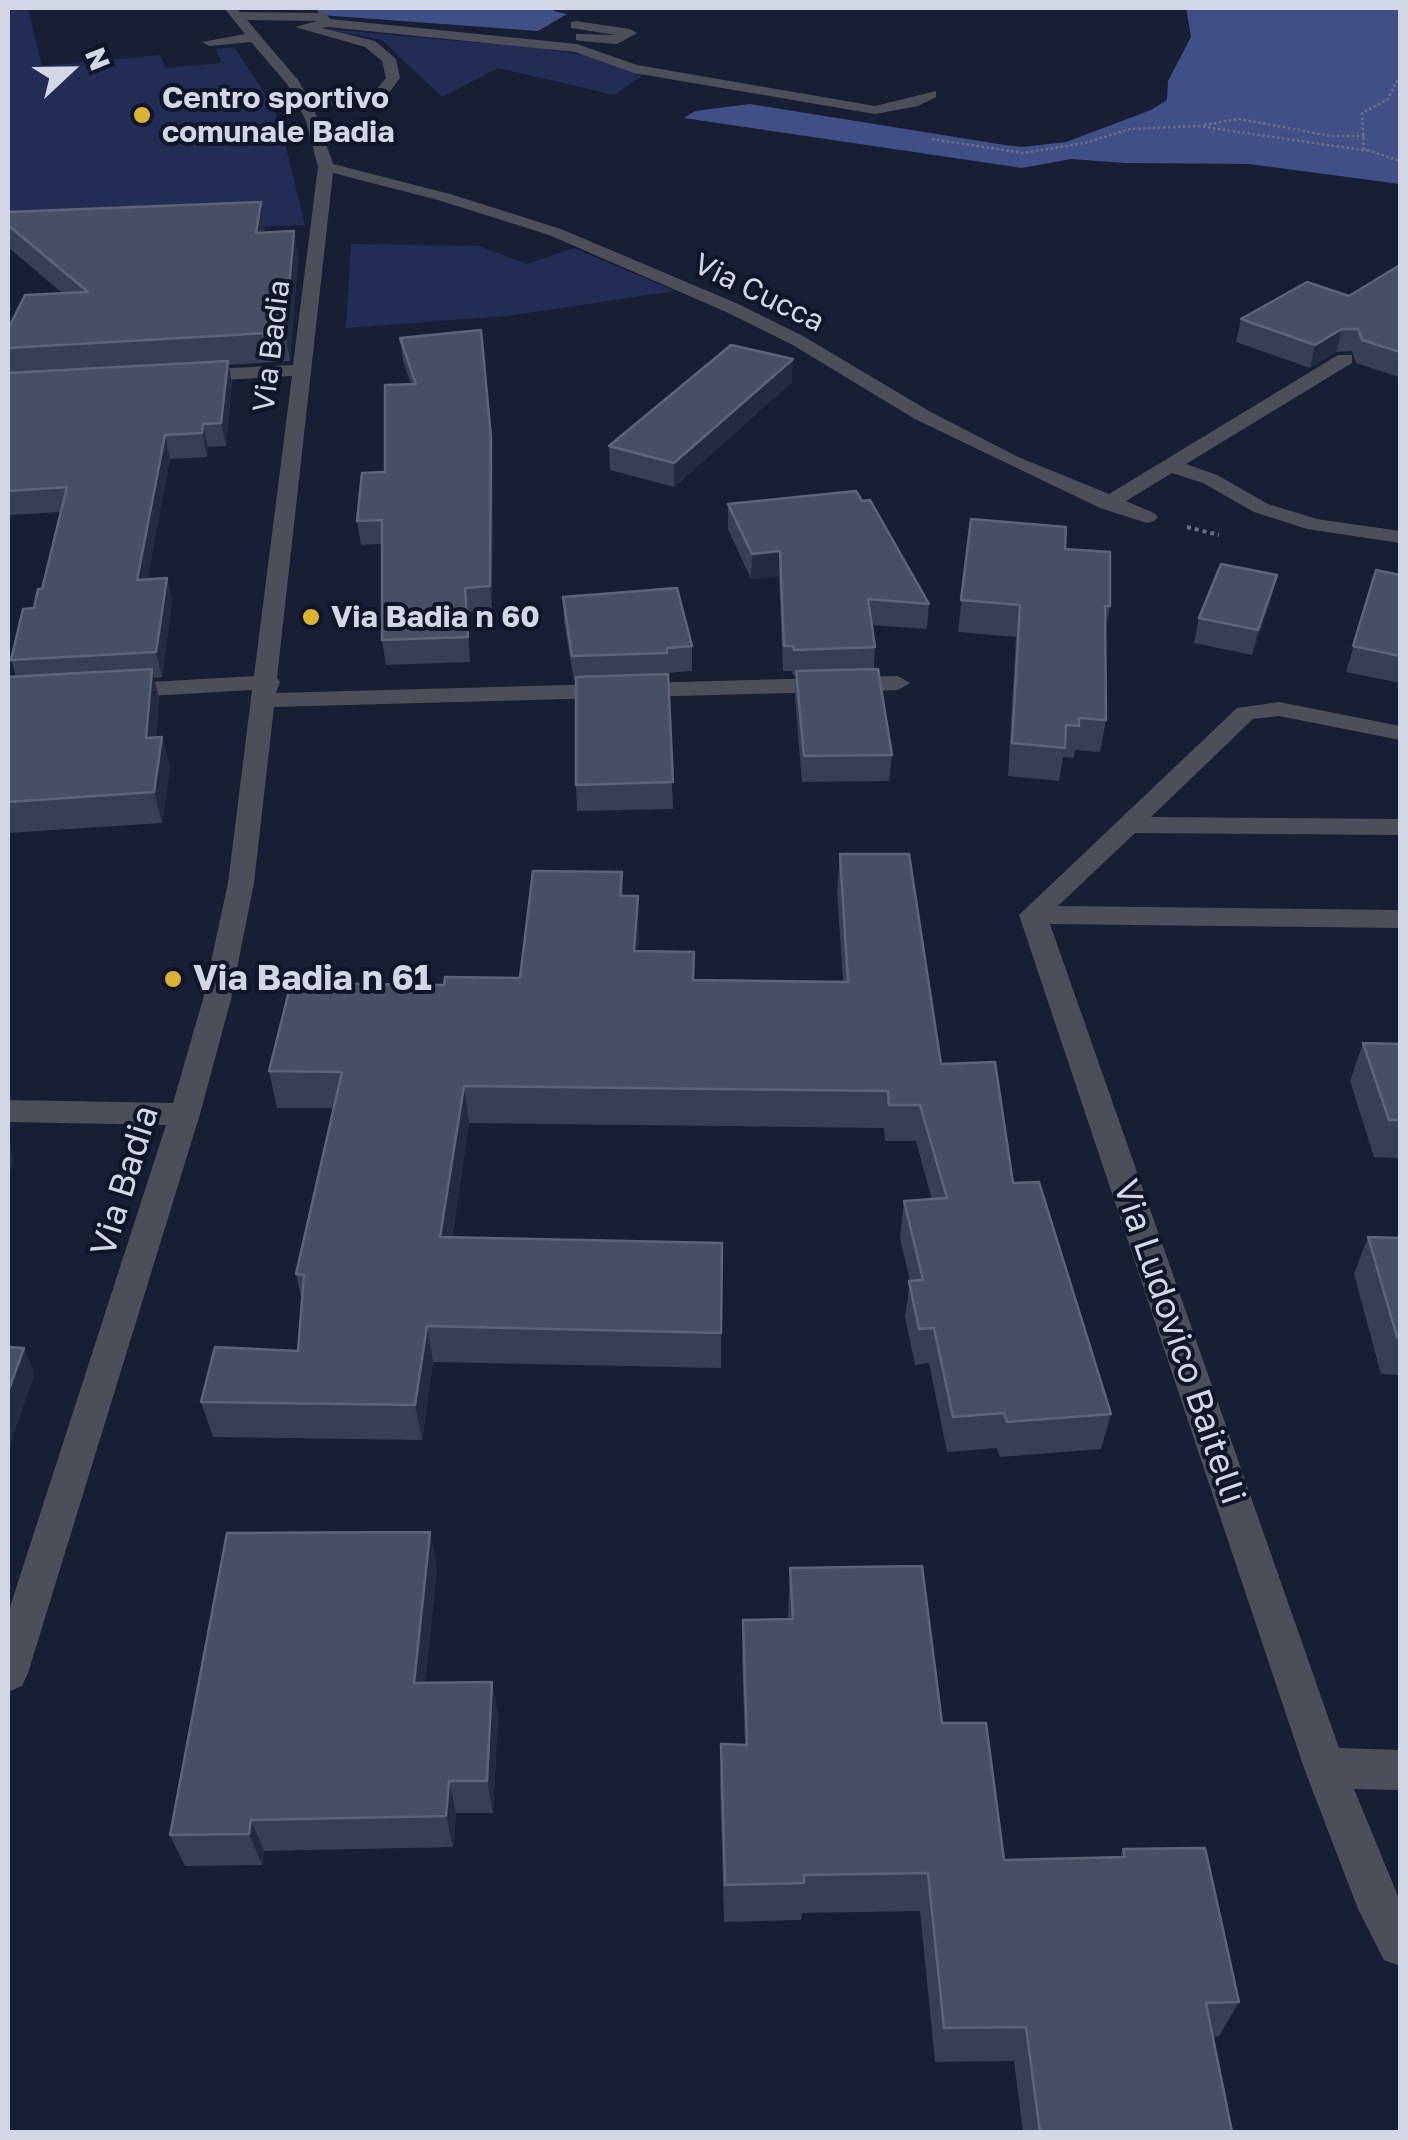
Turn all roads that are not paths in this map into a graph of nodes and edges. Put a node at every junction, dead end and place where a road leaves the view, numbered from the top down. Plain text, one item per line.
1 (234, 12) edge
2 (576, 24) dead end
3 (256, 37) junction
4 (209, 42) dead end
5 (931, 94) dead end
6 (306, 106) junction
7 (326, 167) junction
8 (1345, 359) edge
9 (302, 370) junction
10 (164, 378) edge
11 (1168, 466) junction
12 (1107, 504) junction
13 (1147, 517) dead end
14 (1400, 536) edge
15 (898, 683) dead end
16 (267, 691) junction
17 (82, 693) edge
18 (1400, 732) edge
19 (1126, 825) junction
20 (1400, 827) edge
21 (1033, 915) junction
22 (1400, 919) edge
23 (8, 1111) edge
24 (185, 1114) junction
25 (8, 1673) edge
26 (1326, 1768) junction
27 (1400, 1770) edge
28 (1400, 1944) edge

1 - 2 street, Via Badia
1 - 3 street, Via Badia
3 - 4 street
3 - 6 street, Via Badia
5 - 6 street
6 - 7 street, Via Badia
7 - 9 street, Via Badia
7 - 12 street, Via Cucca
8 - 11 street
9 - 10 street
9 - 16 street, Via Badia
11 - 12 street
11 - 14 street
12 - 13 street, Via Cucca
15 - 16 street
16 - 17 street
16 - 24 street, Via Badia
18 - 19 street
19 - 20 street
19 - 21 street
21 - 22 street
21 - 26 street, Via Ludovico Baitelli
23 - 24 street
24 - 25 street, Via Badia
26 - 27 street
26 - 28 street, Via Ludovico Baitelli

